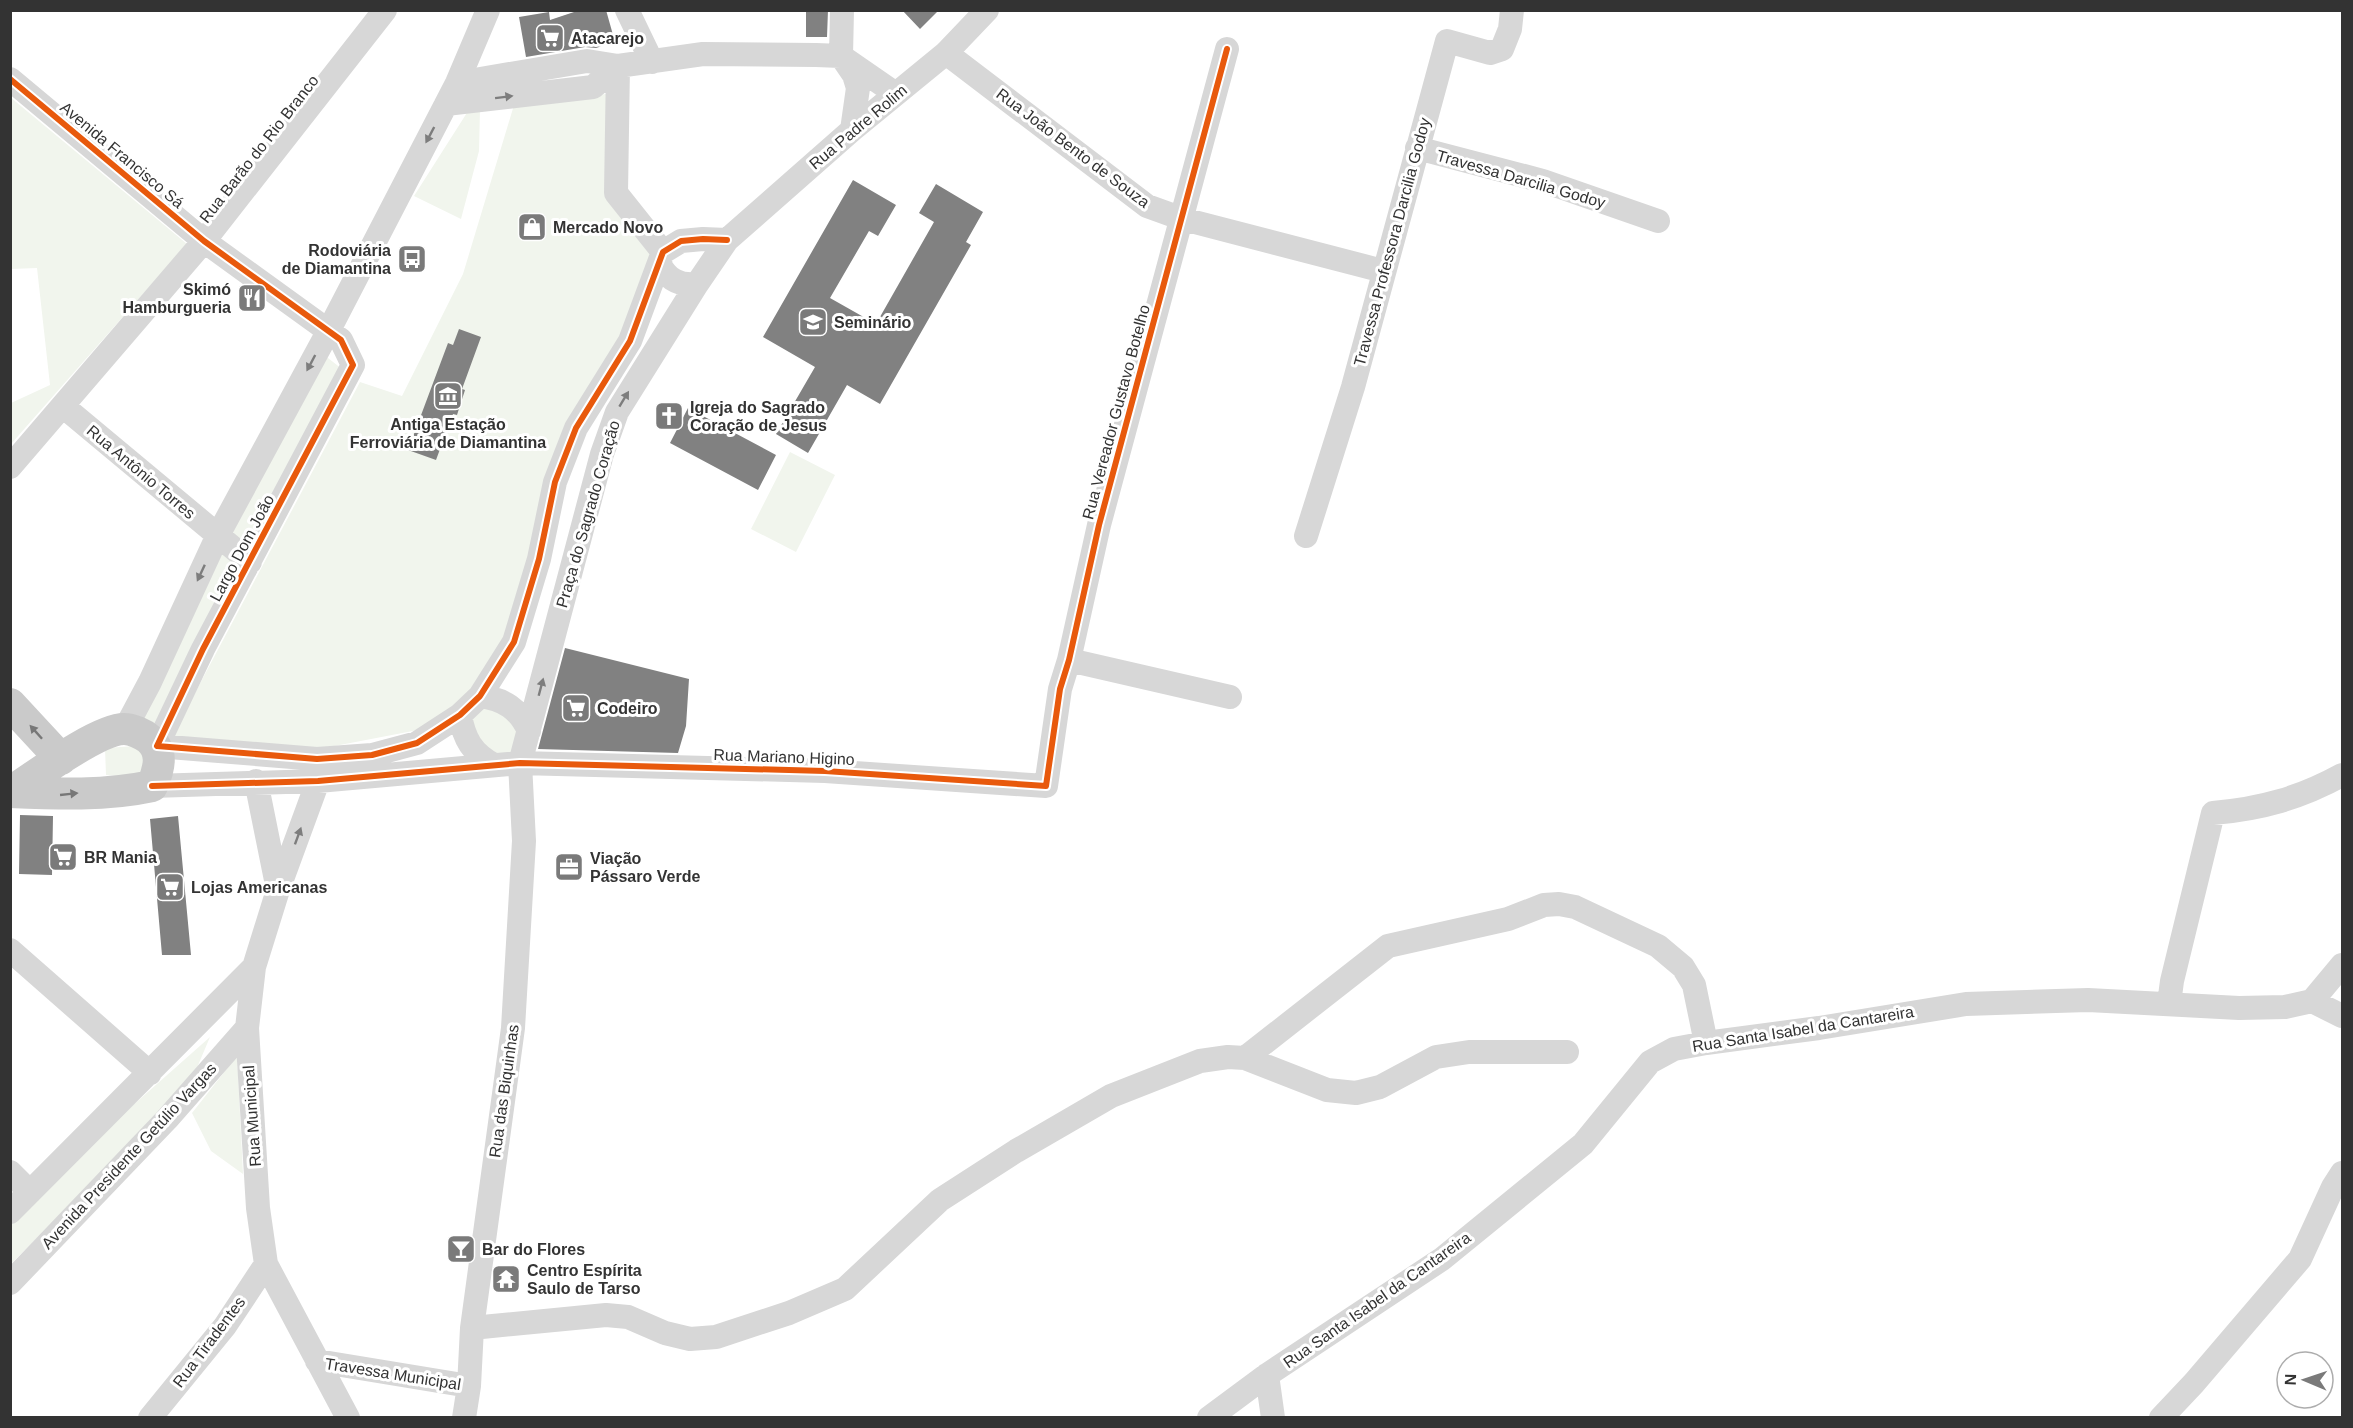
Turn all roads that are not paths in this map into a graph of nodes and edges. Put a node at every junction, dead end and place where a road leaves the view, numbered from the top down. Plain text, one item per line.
1 (385, 10) edge
2 (488, 10) edge
3 (627, 10) edge
4 (842, 10) edge
5 (987, 10) edge
6 (1512, 10) edge
7 (1227, 49) dead end
8 (946, 53) junction
9 (842, 56) junction
10 (652, 62) junction
11 (618, 66) junction
12 (10, 79) edge
13 (452, 93) junction
14 (896, 94) junction
15 (852, 130) junction
16 (1417, 148) junction
17 (1182, 219) junction
18 (1658, 221) dead end
19 (727, 240) junction
20 (204, 241) junction
21 (661, 257) junction
22 (1383, 271) junction
23 (697, 284) junction
24 (329, 330) junction
25 (353, 364) joint
26 (64, 407) junction
27 (10, 467) edge
28 (1306, 536) dead end
29 (217, 537) junction
30 (250, 562) junction
31 (1069, 660) junction
32 (480, 696) junction
33 (1230, 697) dead end
34 (10, 704) edge
35 (460, 715) junction
36 (529, 731) junction
37 (111, 734) junction
38 (157, 746) junction
39 (61, 759) junction
40 (520, 763) junction
41 (494, 765) junction
42 (2343, 775) edge
43 (256, 781) junction
44 (318, 781) junction
45 (152, 786) junction
46 (1047, 786) joint
47 (104, 790) junction
48 (11, 792) edge
49 (278, 890) junction
50 (10, 950) edge
51 (2343, 964) edge
52 (254, 967) junction
53 (2312, 1001) junction
54 (2169, 1004) junction
55 (2343, 1016) edge
56 (247, 1028) junction
57 (1706, 1042) junction
58 (1567, 1052) dead end
59 (1245, 1058) junction
60 (150, 1073) junction
61 (10, 1172) edge
62 (2343, 1173) edge
63 (30, 1191) junction
64 (10, 1212) edge
65 (266, 1264) junction
66 (10, 1283) edge
67 (472, 1328) junction
68 (317, 1361) junction
69 (1267, 1375) junction
70 (469, 1386) junction
71 (150, 1418) edge
72 (348, 1418) edge
73 (464, 1418) edge
74 (1209, 1418) edge
75 (1273, 1418) edge
76 (2161, 1418) edge

1 - 20 street, Rua Barão do Rio Branco
2 - 13 street, Largo Dom João
3 - 10 street
4 - 9 street
5 - 8 street, Rua Padre Rolim
6 - 16 street, Travessa Professora Darcilia Godoy
7 - 17 street, Rua Vereador Gustavo Botelho
8 - 14 street, Rua Padre Rolim
8 - 17 street, Rua João Bento de Souza
9 - 10 street
9 - 14 street
9 - 15 street
10 - 11 street
11 - 13 street
11 - 21 street
12 - 20 street, Avenida Francisco Sá
13 -> 24 street, Largo Dom João
14 - 15 street, Rua Padre Rolim
15 - 19 street, Rua Padre Rolim
16 - 18 street, Travessa Darcilia Godoy
16 - 22 street, Travessa Professora Darcilia Godoy
17 - 22 street, Rua João Bento de Souza
17 - 31 street, Rua Vereador Gustavo Botelho
19 - 21 street
19 - 23 street, Praça do Sagrado Coração
20 - 24 street, Avenida Francisco Sá
20 - 26 street, Rua Barão do Rio Branco
21 - 23 street
21 - 32 street, Praça do Sagrado Coração
22 - 28 street, Travessa Professora Darcilia Godoy
36 -> 23 street, Praça do Sagrado Coração
24 - 25 street, Avenida Francisco Sá
24 -> 29 street, Largo Dom João
25 - 30 street, Largo Dom João
26 - 27 street, Rua Barão do Rio Branco
26 - 29 street, Rua Antônio Torres
29 - 30 street, Rua Antônio Torres
29 -> 37 street, Largo Dom João
30 - 38 street, Largo Dom João
31 - 33 street
31 - 46 street, Rua Vereador Gustavo Botelho
32 - 35 street, Praça do Sagrado Coração
32 - 36 street
39 -> 34 main road
35 - 38 street, Praça do Sagrado Coração
35 - 41 street
36 - 40 street, Praça do Sagrado Coração
37 - 38 main road
37 - 39 main road
37 - 47 main road
38 - 45 main road
39 - 48 main road
40 - 41 street
40 - 46 street, Rua Mariano Higino
40 - 67 street, Rua das Biquinhas
41 - 44 street
42 - 54 street
43 - 44 street
43 - 45 street
43 - 49 street
49 -> 44 street, Rua Municipal
45 - 47 main road
48 -> 47 main road
49 - 52 street, Rua Municipal
50 - 60 street
51 - 53 street
52 - 56 street, Rua Municipal
52 - 60 street
53 - 54 street, Rua Santa Isabel da Cantareira
53 - 55 street
54 - 57 street, Rua Santa Isabel da Cantareira
56 - 65 street, Rua Municipal
56 - 66 street, Avenida Presidente Getúlio Vargas
57 - 59 street
57 - 69 street, Rua Santa Isabel da Cantareira
58 - 59 street
59 - 67 street
60 - 63 street
61 - 63 street
62 - 76 street
63 - 64 street
65 - 68 street, Rua Municipal
65 - 71 street, Rua Tiradentes
67 - 70 street, Rua das Biquinhas
68 - 70 street, Travessa Municipal
68 - 72 street, Rua Municipal
69 - 74 street, Rua Santa Isabel da Cantareira
69 - 75 street
70 - 73 street, Rua das Biquinhas

